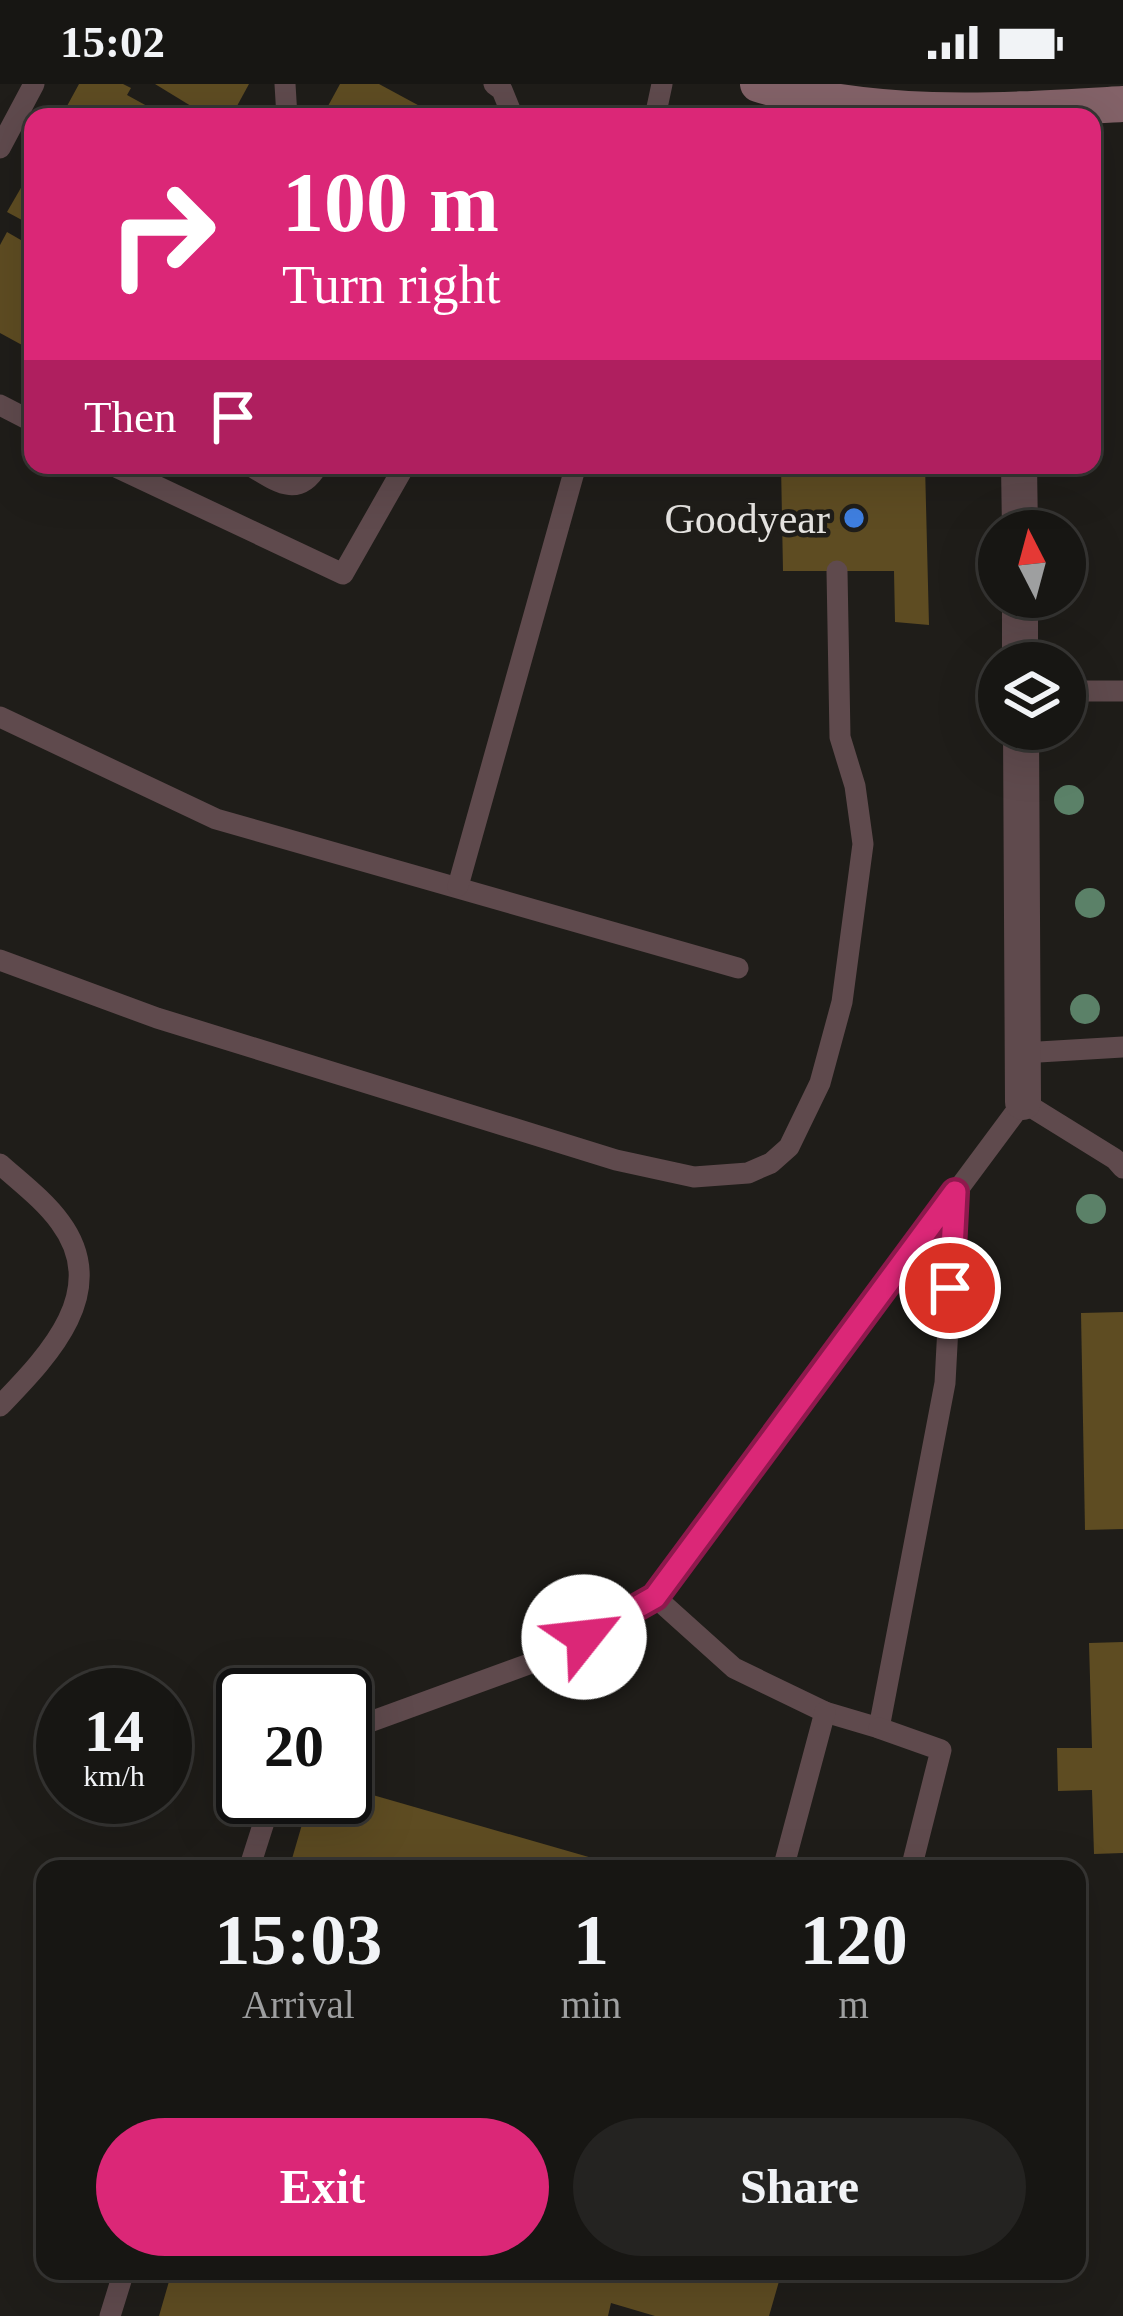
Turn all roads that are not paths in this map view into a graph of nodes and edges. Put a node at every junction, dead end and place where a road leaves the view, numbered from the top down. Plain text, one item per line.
1 (34, 84) edge
2 (758, 84) edge
3 (1017, 104) edge
4 (1123, 104) edge
5 (896, 108) edge
6 (980, 108) edge
7 (0, 148) edge
8 (134, 474) edge
9 (265, 474) edge
10 (313, 474) edge
11 (400, 474) edge
12 (573, 474) edge
13 (1019, 474) edge
14 (1019, 510) edge
15 (837, 571) dead end
16 (1086, 691) edge
17 (1123, 691) edge
18 (0, 718) edge
19 (1021, 750) edge
20 (458, 886) junction
21 (0, 960) edge
22 (738, 968) dead end
23 (1123, 1047) edge
24 (1022, 1053) junction
25 (1023, 1102) junction
26 (0, 1164) edge
27 (1123, 1168) edge
28 (955, 1192) junction
29 (0, 1406) edge
30 (655, 1597) junction
31 (826, 1712) junction
32 (372, 1721) edge
33 (878, 1728) junction
34 (264, 1824) edge
35 (253, 1860) edge
36 (785, 1860) edge
37 (913, 1860) edge
38 (121, 2280) edge
39 (110, 2316) edge

1 - 7 lane
2 - 5 main road
3 - 4 main road
3 - 6 main road
8 - 11 lane
9 - 10 lane
12 - 20 lane
13 - 14 street
15 - 21 lane
16 - 17 lane
18 - 20 lane
19 - 24 street
20 - 22 lane
23 - 24 lane
24 - 25 street
25 - 27 lane
25 - 28 lane
26 - 29 lane
28 - 30 lane
28 - 33 lane
30 - 31 lane
30 - 32 lane
31 - 33 lane
31 - 36 lane
33 - 37 lane
34 - 35 lane
38 - 39 lane

